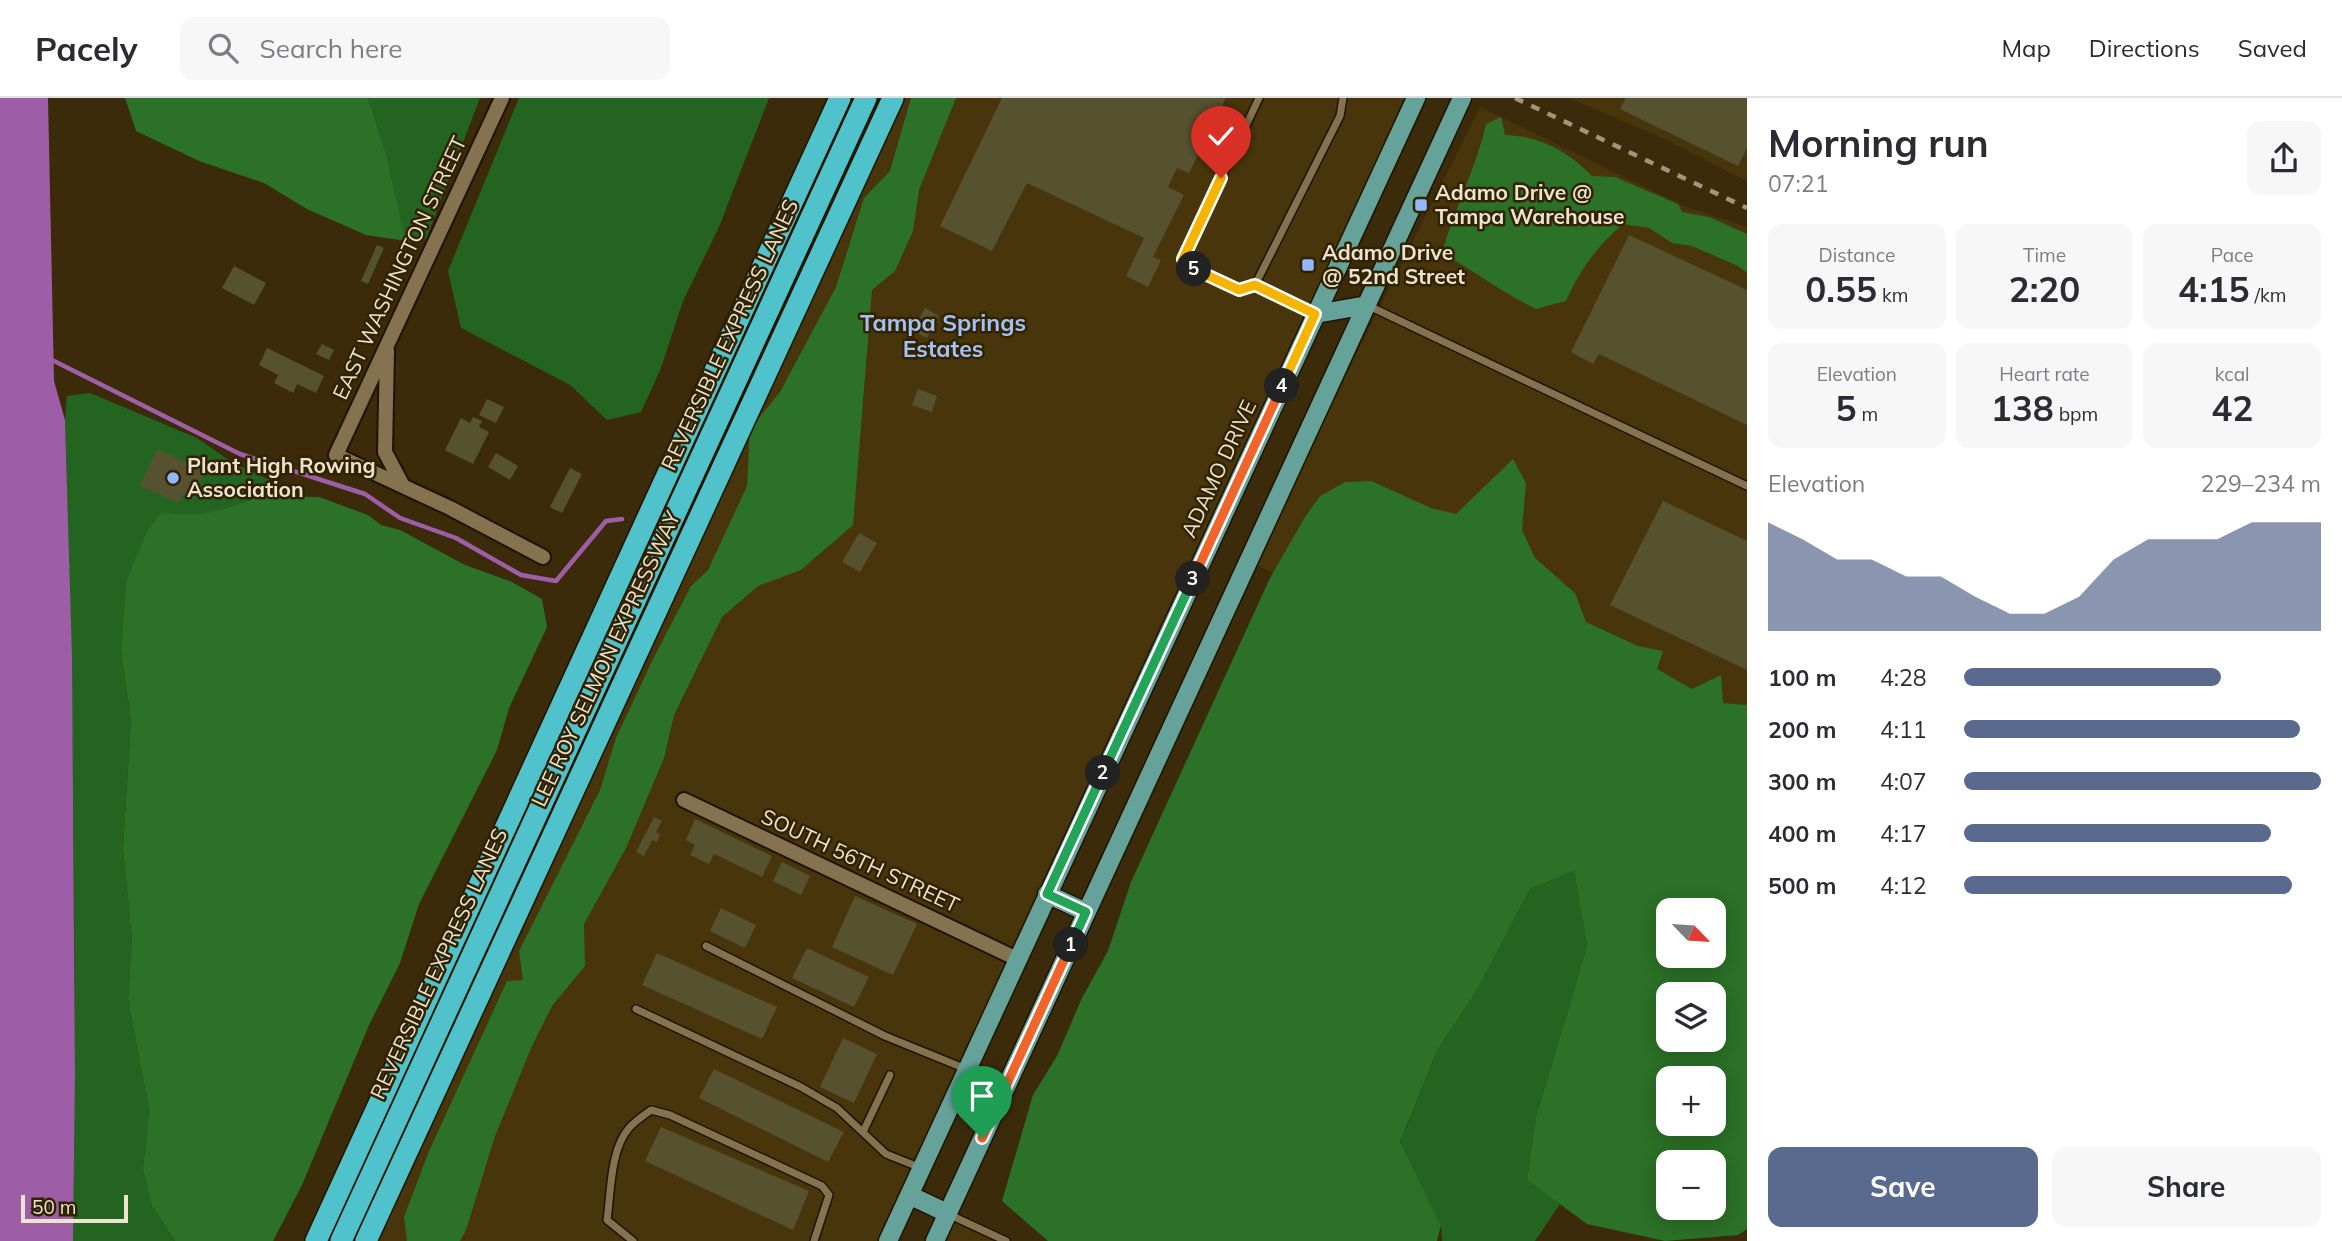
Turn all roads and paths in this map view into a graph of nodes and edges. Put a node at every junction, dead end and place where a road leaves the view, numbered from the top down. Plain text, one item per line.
1 (502, 98) edge
2 (840, 98) edge
3 (866, 98) edge
4 (892, 98) edge
5 (1259, 98) edge
6 (1343, 98) edge
7 (1416, 98) edge
8 (1462, 98) edge
9 (1255, 285) junction
10 (1367, 305) junction
11 (1315, 314) junction
12 (388, 342) junction
13 (403, 486) junction
14 (1747, 486) edge
15 (543, 557) dead end
16 (684, 800) dead end
17 (1047, 894) junction
18 (1086, 912) junction
19 (706, 946) dead end
20 (1017, 959) junction
21 (636, 1009) dead end
22 (967, 1069) junction
23 (890, 1075) dead end
24 (863, 1132) junction
25 (921, 1168) junction
26 (909, 1195) junction
27 (947, 1213) junction
28 (316, 1241) edge
29 (341, 1241) edge
30 (366, 1241) edge
31 (633, 1241) edge
32 (814, 1241) edge
33 (888, 1241) edge
34 (934, 1241) edge
35 (1006, 1241) edge

1 - 12 street, EAST WASHINGTON STREET
2 - 28 highway, LEE ROY SELMON EXPRESSWAY
3 - 29 highway, REVERSIBLE EXPRESS LANES
4 - 30 highway, LEE ROY SELMON EXPRESSWAY
5 - 9 lane
6 - 9 lane
7 - 11 main road, ADAMO DRIVE
8 - 10 main road
9 - 11 lane
10 - 11 main road
10 - 14 lane
10 - 18 main road
11 - 17 main road, ADAMO DRIVE
12 - 13 street
12 - 13 street, EAST WASHINGTON STREET
13 - 15 street
16 - 20 street, SOUTH 56TH STREET
17 - 18 main road
17 - 20 main road, ADAMO DRIVE
18 - 27 main road
19 - 22 lane
20 - 22 main road, ADAMO DRIVE
21 - 24 lane
22 - 25 main road, ADAMO DRIVE
23 - 24 lane
24 - 25 lane
25 - 26 main road, ADAMO DRIVE
26 - 27 main road
26 - 33 main road, ADAMO DRIVE
27 - 34 main road
27 - 35 lane
31 - 32 lane

